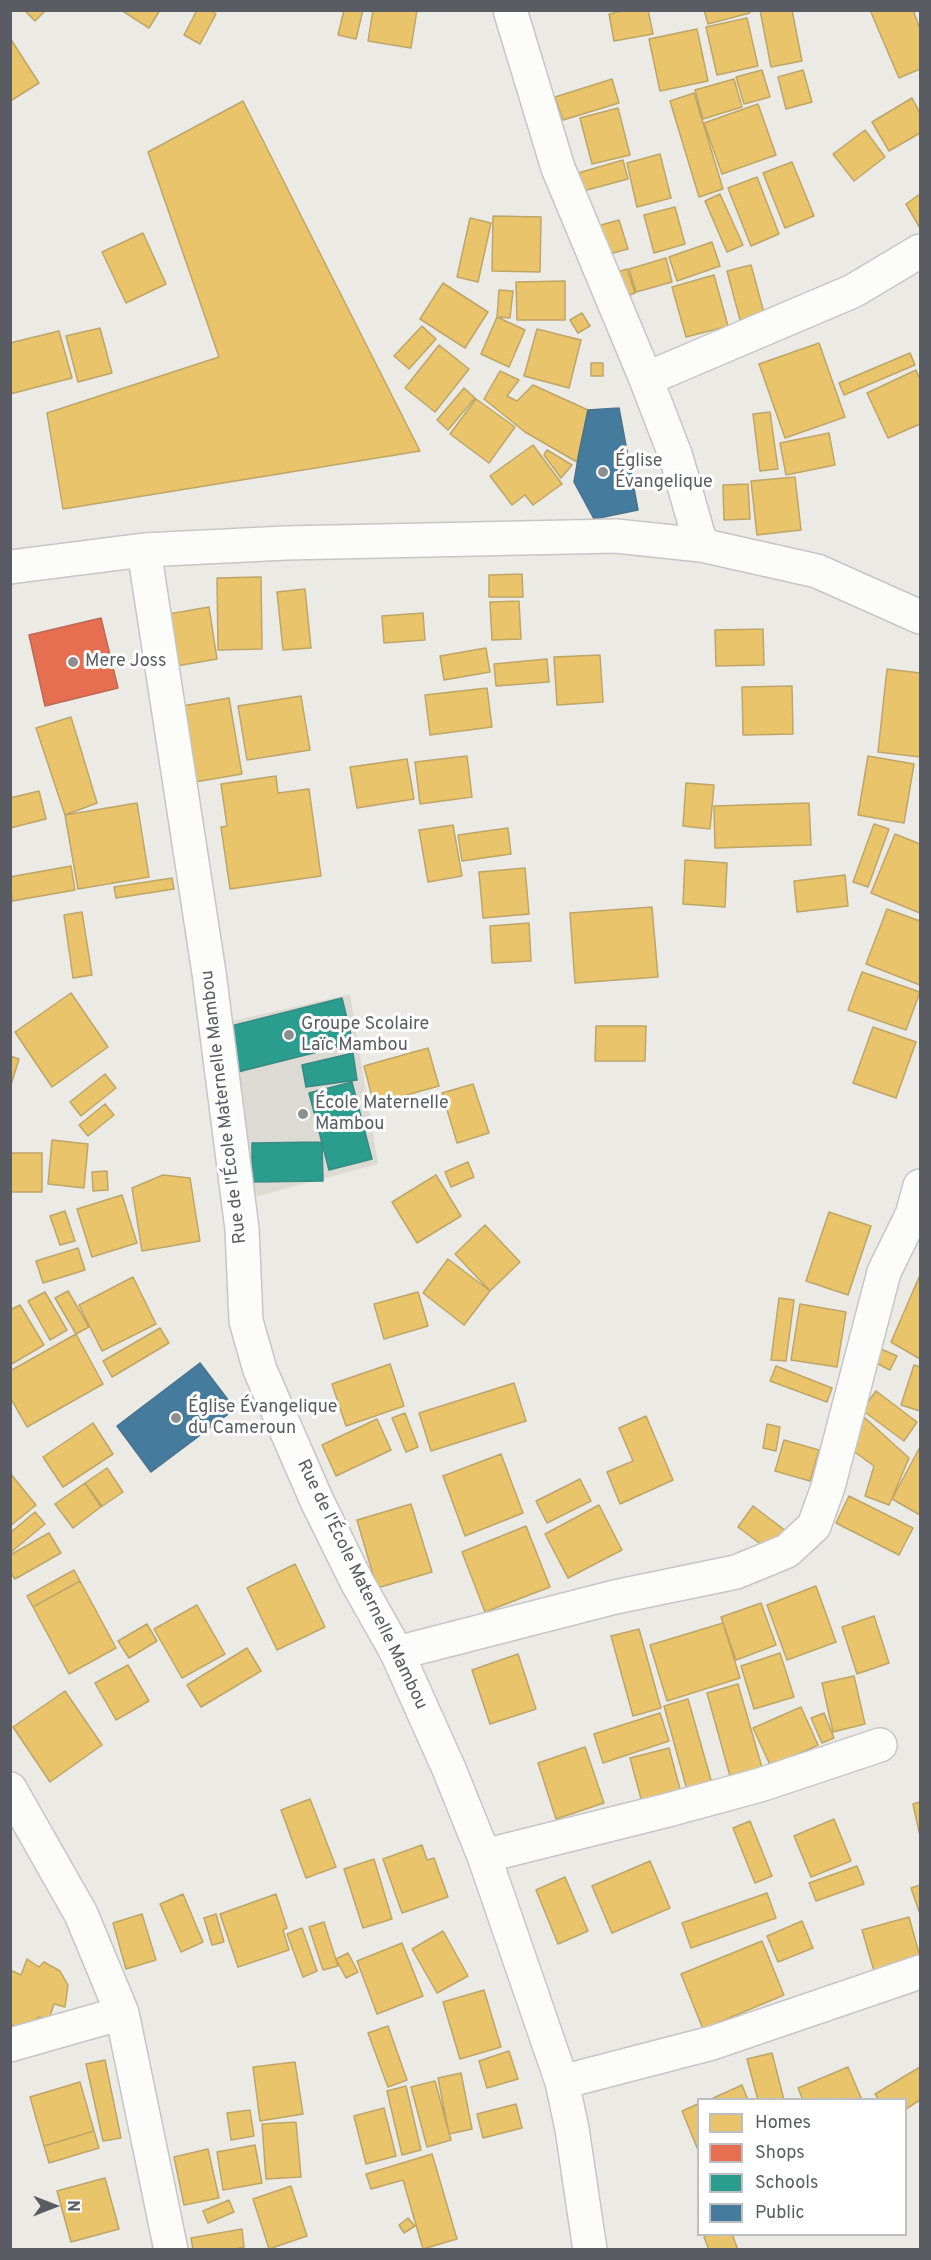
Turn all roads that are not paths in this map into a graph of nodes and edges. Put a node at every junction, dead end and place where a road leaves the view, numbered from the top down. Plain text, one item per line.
1 (510, 10) edge
2 (921, 251) edge
3 (646, 379) junction
4 (701, 545) junction
5 (144, 550) junction
6 (10, 567) edge
7 (921, 617) edge
8 (921, 1186) edge
9 (397, 1653) junction
10 (880, 1745) dead end
11 (10, 1789) edge
12 (484, 1856) junction
13 (921, 1972) edge
14 (122, 2013) junction
15 (10, 2045) edge
16 (562, 2082) junction
17 (171, 2250) edge
18 (590, 2250) edge

1 - 3 street
2 - 3 street
3 - 4 street
4 - 5 street
4 - 7 street
5 - 6 street
5 - 9 street, Rue de l'École Maternelle Mambou
8 - 9 street
9 - 12 street, Rue de l'École Maternelle Mambou
10 - 12 street
11 - 14 street
12 - 16 street, Rue de l'École Maternelle Mambou
13 - 16 street
14 - 15 street
14 - 17 street
16 - 18 street, Rue de l'École Maternelle Mambou

